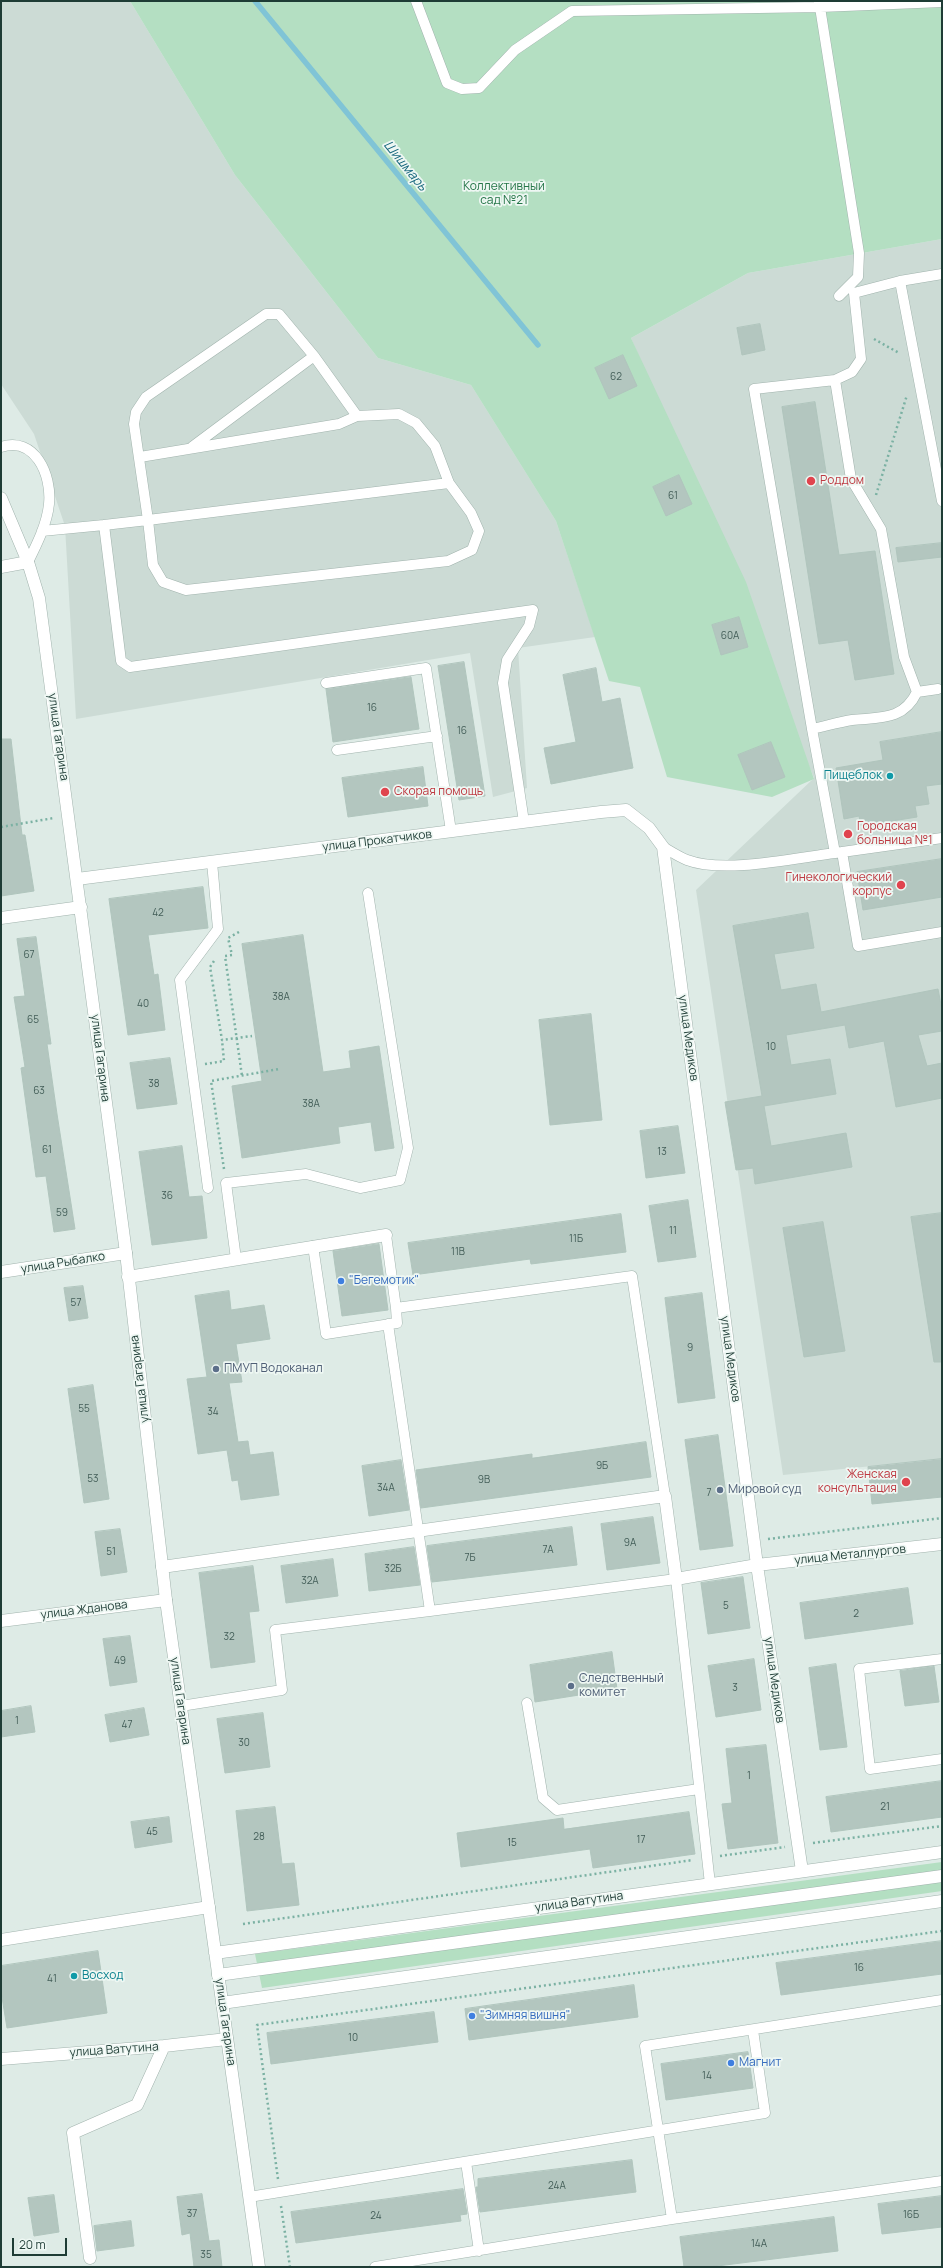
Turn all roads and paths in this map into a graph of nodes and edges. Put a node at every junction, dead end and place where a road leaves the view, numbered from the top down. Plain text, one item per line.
1 (416, 1) edge
2 (942, 2) edge
3 (819, 4) edge
4 (942, 274) edge
5 (900, 281) junction
6 (840, 296) dead end
7 (857, 330) junction
8 (314, 356) junction
9 (916, 363) junction
10 (835, 380) junction
11 (908, 391) dead end
12 (357, 416) junction
13 (1, 448) edge
14 (190, 449) junction
15 (140, 457) junction
16 (449, 483) junction
17 (1, 498) edge
18 (942, 501) edge
19 (871, 513) junction
20 (148, 520) junction
21 (104, 525) junction
22 (42, 532) junction
23 (28, 562) junction
24 (1, 567) edge
25 (326, 683) dead end
26 (938, 690) dead end
27 (917, 692) junction
28 (812, 729) junction
29 (437, 736) junction
30 (336, 750) dead end
31 (68, 816) junction
32 (524, 822) junction
33 (1, 827) edge
34 (451, 831) junction
35 (942, 838) edge
36 (663, 847) junction
37 (838, 853) junction
38 (212, 862) junction
39 (77, 879) junction
40 (368, 893) dead end
41 (81, 907) junction
42 (1, 918) edge
43 (218, 929) junction
44 (239, 932) dead end
45 (942, 932) edge
46 (228, 938) junction
47 (224, 944) dead end
48 (217, 955) dead end
49 (252, 1036) dead end
50 (237, 1038) junction
51 (222, 1040) junction
52 (192, 1066) junction
53 (279, 1069) dead end
54 (242, 1076) junction
55 (226, 1183) junction
56 (208, 1188) dead end
57 (386, 1235) joint
58 (313, 1246) junction
59 (126, 1253) junction
60 (236, 1259) junction
61 (1, 1272) edge
62 (128, 1277) junction
63 (396, 1308) junction
64 (388, 1324) junction
65 (665, 1496) junction
66 (942, 1518) edge
67 (419, 1531) junction
68 (754, 1541) junction
69 (942, 1544) edge
70 (757, 1565) junction
71 (162, 1567) junction
72 (676, 1579) junction
73 (166, 1600) junction
74 (430, 1611) junction
75 (1, 1621) edge
76 (942, 1659) edge
77 (527, 1703) dead end
78 (181, 1706) junction
79 (942, 1759) edge
80 (700, 1789) junction
81 (942, 1826) edge
82 (798, 1845) junction
83 (942, 1852) edge
84 (707, 1858) junction
85 (802, 1871) junction
86 (942, 1876) edge
87 (710, 1884) junction
88 (942, 1902) edge
89 (209, 1907) junction
90 (242, 1924) dead end
91 (942, 1931) edge
92 (1, 1940) edge
93 (215, 1953) junction
94 (218, 1975) junction
95 (942, 2000) edge
96 (222, 2003) junction
97 (752, 2030) junction
98 (227, 2039) junction
99 (164, 2046) junction
100 (1, 2059) edge
101 (659, 2132) junction
102 (466, 2162) junction
103 (942, 2181) edge
104 (279, 2192) junction
105 (249, 2197) junction
106 (672, 2219) junction
107 (479, 2251) junction
108 (90, 2258) dead end
109 (259, 2267) edge
110 (290, 2267) edge
111 (376, 2267) edge

1 - 3 lane
2 - 3 lane
3 - 6 lane
4 - 5 lane
5 - 7 lane
5 - 9 lane
7 - 9 path
7 - 10 lane
8 - 12 lane
8 - 14 lane
8 - 15 lane
9 - 18 lane
10 - 19 lane
10 - 28 lane
11 - 19 path
12 - 14 lane
12 - 16 lane
13 - 22 lane
14 - 15 lane
15 - 20 lane
16 - 20 lane
16 - 20 lane
17 - 23 street, улица Гагарина
19 - 27 lane
20 - 21 lane
21 - 22 lane
21 - 32 lane
22 - 23 lane
23 - 24 street
23 - 31 street, улица Гагарина
25 - 29 lane
26 - 27 lane
27 - 28 lane
28 - 37 lane
29 - 30 lane
29 - 34 lane
31 - 33 path
31 - 39 street, улица Гагарина
32 - 34 street, улица Прокатчиков
32 - 36 street, улица Прокатчиков
34 - 38 street, улица Прокатчиков
35 - 37 lane
36 - 37 lane
36 - 68 street, улица Медиков
37 - 45 lane
38 - 39 street, улица Прокатчиков
38 - 43 lane
39 - 41 street, улица Гагарина
40 - 55 lane
41 - 42 street
41 - 59 street, улица Гагарина
43 - 46 path
43 - 52 lane
44 - 46 path
46 - 47 path
46 - 50 path
48 - 51 path
49 - 50 path
50 - 51 path
50 - 54 path
51 - 52 path
52 - 56 lane
53 - 54 path
54 - 55 path
55 - 60 lane
57 - 58 street
57 - 63 lane
58 - 60 street
58 - 64 lane
59 - 61 street, улица Рыбалко
59 - 62 street, улица Гагарина
60 - 62 street
62 - 71 street, улица Гагарина
63 - 64 lane
63 - 65 lane
64 - 67 lane
65 - 67 street
65 - 72 street
66 - 68 path
67 - 71 street
67 - 74 lane
68 - 70 street, улица Медиков
69 - 70 street, улица Металлургов
70 - 72 street, улица Металлургов
70 - 82 street, улица Медиков
71 - 73 street, улица Гагарина
72 - 74 lane
72 - 80 lane
73 - 75 street, улица Жданова
73 - 78 street, улица Гагарина
74 - 78 lane
76 - 79 lane
77 - 80 lane
78 - 89 street, улица Гагарина
80 - 84 lane
81 - 82 path
82 - 84 path
82 - 85 street, улица Медиков
83 - 85 street, улица Ватутина
84 - 87 lane
84 - 90 path
85 - 87 street, улица Ватутина
86 - 94 street
87 - 93 street, улица Ватутина
88 - 96 street
89 - 92 street
89 - 93 street, улица Гагарина
91 - 104 path
93 - 94 street, улица Гагарина
94 - 96 street, улица Гагарина
95 - 97 lane
96 - 98 street, улица Гагарина
97 - 101 lane
97 - 101 lane
98 - 99 street, улица Ватутина
98 - 105 street, улица Гагарина
99 - 100 street, улица Ватутина
99 - 108 street
101 - 102 lane
101 - 106 lane
102 - 104 lane
102 - 107 lane
103 - 106 lane
104 - 105 lane
104 - 110 path
105 - 109 street, улица Гагарина
106 - 107 lane
107 - 111 lane

